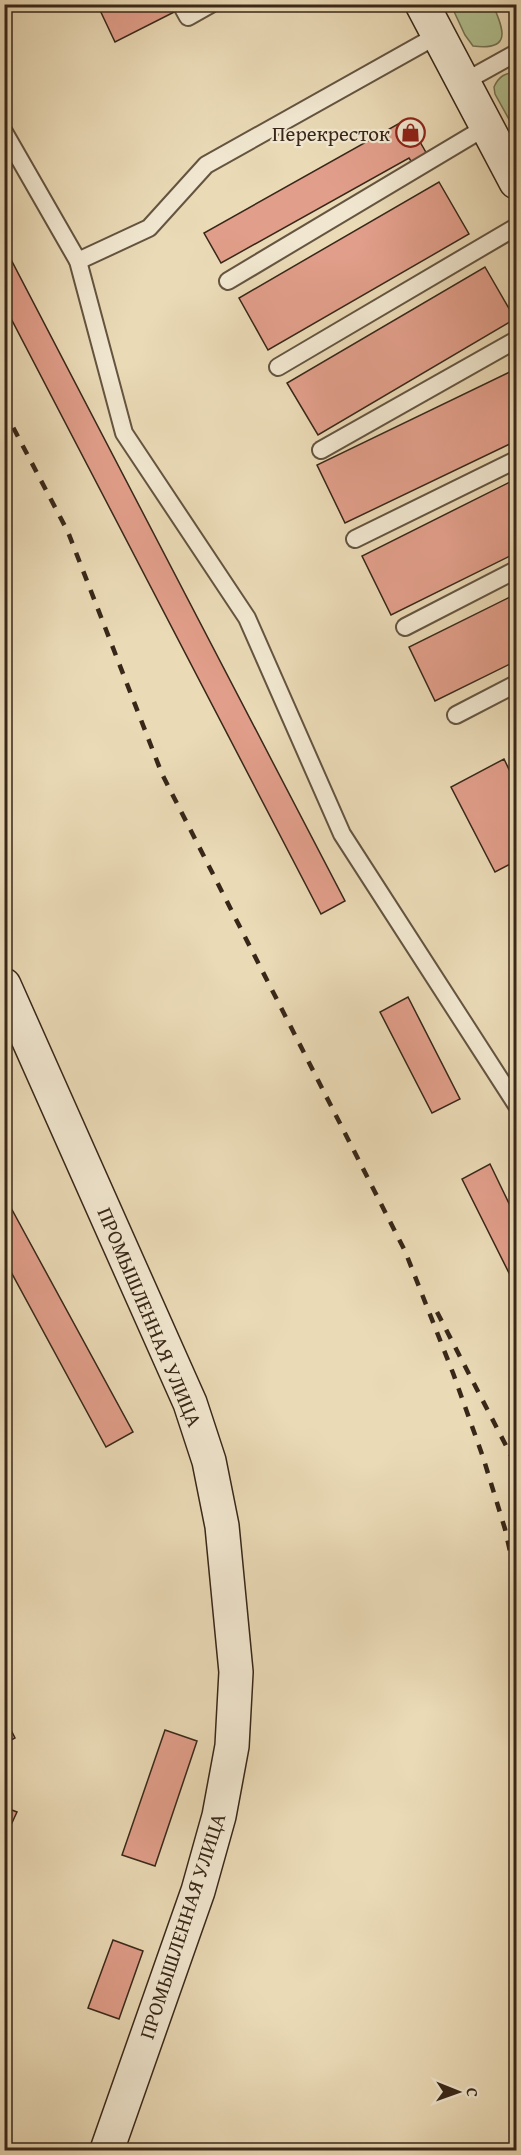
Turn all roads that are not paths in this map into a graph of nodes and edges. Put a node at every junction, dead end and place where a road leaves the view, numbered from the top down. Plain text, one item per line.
1 (211, 4) edge
2 (422, 4) edge
3 (183, 8) dead end
4 (438, 34) junction
5 (516, 53) edge
6 (462, 83) junction
7 (486, 127) junction
8 (4, 132) edge
9 (516, 183) edge
10 (516, 226) edge
11 (78, 261) junction
12 (228, 281) dead end
13 (516, 340) edge
14 (278, 367) dead end
15 (321, 450) dead end
16 (516, 460) edge
17 (355, 539) dead end
18 (516, 570) edge
19 (405, 627) dead end
20 (516, 684) edge
21 (456, 715) dead end
22 (4, 985) edge
23 (516, 1104) edge
24 (107, 2151) edge

1 - 3 lane
2 - 4 street
4 - 6 street
4 - 11 lane
5 - 6 lane
6 - 7 street
7 - 9 street
7 - 12 lane
8 - 11 lane
10 - 14 lane
11 - 23 lane
13 - 15 lane
16 - 17 lane
18 - 19 lane
20 - 21 lane
22 - 24 street, ПРОМЫШЛЕННАЯ УЛИЦА

